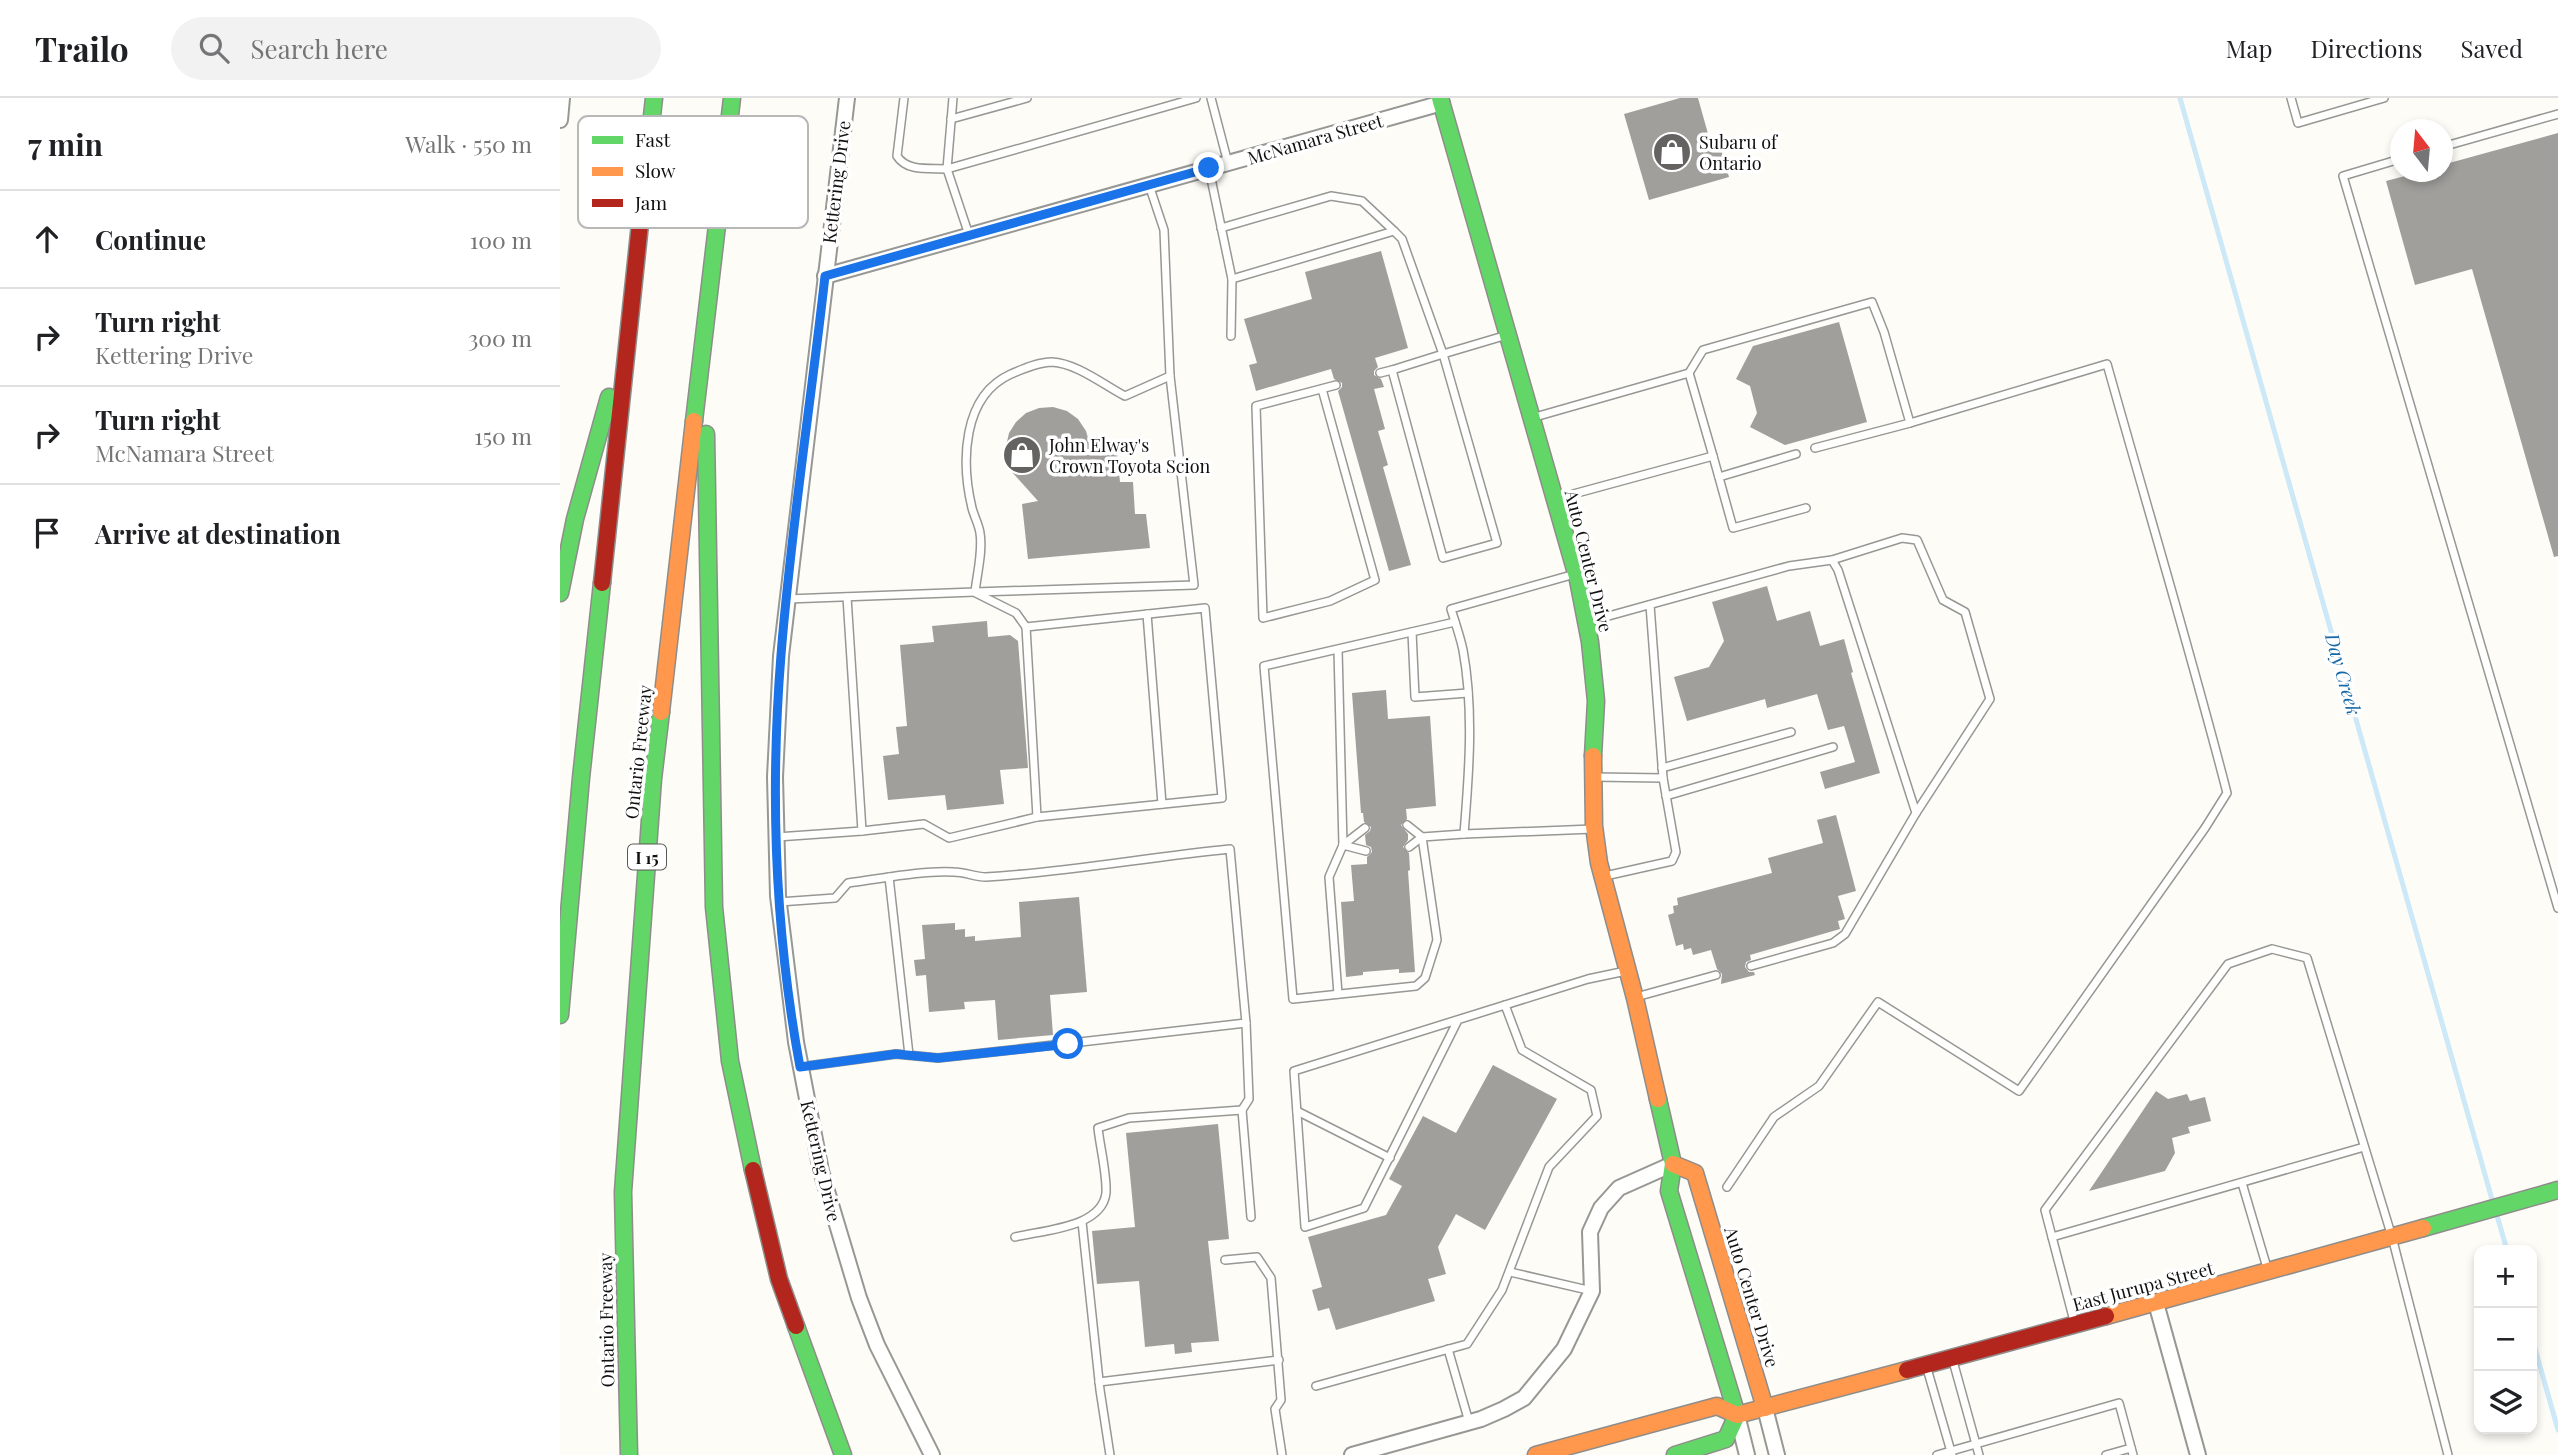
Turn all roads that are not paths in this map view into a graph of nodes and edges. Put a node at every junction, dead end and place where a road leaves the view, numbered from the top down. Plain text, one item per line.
1 (562, 98) edge
2 (654, 98) edge
3 (732, 98) edge
4 (846, 98) edge
5 (904, 98) edge
6 (953, 98) edge
7 (1027, 98) edge
8 (1196, 98) edge
9 (1211, 98) edge
10 (2291, 98) edge
11 (2384, 98) edge
12 (1441, 101) edge
13 (2558, 114) edge
14 (652, 116) edge
15 (730, 116) edge
16 (951, 119) junction
17 (560, 120) edge
18 (2453, 144) edge
19 (2390, 162) edge
20 (1228, 163) junction
21 (1209, 168) junction
22 (947, 169) junction
23 (1149, 185) junction
24 (639, 228) edge
25 (717, 228) edge
26 (1222, 228) junction
27 (1394, 231) junction
28 (969, 236) junction
29 (825, 276) junction
30 (1232, 279) junction
31 (628, 329) junction
32 (1508, 334) junction
33 (1231, 336) dead end
34 (705, 339) junction
35 (1443, 354) junction
36 (1392, 370) junction
37 (1380, 373) dead end
38 (1689, 373) junction
39 (1170, 376) junction
40 (1336, 385) dead end
41 (1322, 389) junction
42 (1531, 418) junction
43 (1910, 423) junction
44 (1815, 448) dead end
45 (1796, 454) dead end
46 (1713, 456) junction
47 (1719, 477) junction
48 (1555, 499) junction
49 (1807, 508) dead end
50 (1832, 560) junction
51 (1576, 573) junction
52 (975, 592) junction
53 (560, 593) edge
54 (847, 597) junction
55 (787, 599) junction
56 (1650, 605) junction
57 (1146, 614) junction
58 (1455, 622) junction
59 (1586, 622) junction
60 (1026, 627) junction
61 (1412, 632) junction
62 (1338, 650) junction
63 (1468, 693) junction
64 (1791, 732) dead end
65 (1833, 747) dead end
66 (1662, 768) junction
67 (1593, 777) junction
68 (1663, 778) junction
69 (1666, 796) junction
70 (1162, 804) junction
71 (1916, 813) junction
72 (1037, 817) junction
73 (1408, 825) dead end
74 (1365, 828) dead end
75 (1594, 829) junction
76 (862, 831) junction
77 (1464, 834) junction
78 (777, 837) junction
79 (1422, 837) junction
80 (1343, 845) junction
81 (1409, 847) dead end
82 (1366, 851) dead end
83 (889, 877) junction
84 (1602, 877) junction
85 (779, 902) junction
86 (2558, 908) edge
87 (1751, 966) dead end
88 (1627, 971) junction
89 (1716, 975) dead end
90 (1338, 994) junction
91 (1635, 998) junction
92 (1505, 1005) junction
93 (560, 1015) edge
94 (1458, 1020) junction
95 (1246, 1023) junction
96 (909, 1055) junction
97 (800, 1067) junction
98 (1242, 1110) junction
99 (1297, 1111) junction
100 (2364, 1147) junction
101 (1390, 1158) junction
102 (1673, 1164) junction
103 (2242, 1183) junction
104 (1727, 1187) dead end
105 (2558, 1190) edge
106 (1251, 1217) dead end
107 (1082, 1222) junction
108 (1015, 1237) dead end
109 (2052, 1237) junction
110 (2392, 1237) junction
111 (1224, 1260) dead end
112 (2268, 1271) junction
113 (1510, 1272) junction
114 (1592, 1291) junction
115 (2156, 1303) junction
116 (2075, 1325) junction
117 (1448, 1349) junction
118 (1952, 1358) junction
119 (1279, 1360) junction
120 (1926, 1365) junction
121 (1099, 1382) junction
122 (1316, 1386) dead end
123 (1765, 1408) junction
124 (1737, 1415) junction
125 (1469, 1422) junction
126 (1977, 1444) junction
127 (2132, 1451) edge
128 (1952, 1453) edge
129 (629, 1455) edge
130 (843, 1455) edge
131 (932, 1455) edge
132 (1110, 1455) edge
133 (1282, 1455) edge
134 (1352, 1455) edge
135 (1536, 1455) edge
136 (1675, 1455) edge
137 (1747, 1455) edge
138 (1777, 1455) edge
139 (1937, 1455) edge
140 (1979, 1455) edge
141 (2106, 1455) edge
142 (2199, 1455) edge
143 (2448, 1455) edge

1 - 17 street
2 - 14 main road
3 - 15 main road, Ontario Freeway / I 15
4 - 29 street, Kettering Drive
5 - 22 lane
6 - 16 lane
7 - 16 lane
8 - 22 lane
9 - 20 lane
10 - 11 lane
12 - 20 street, McNamara Street
12 - 32 main road, Auto Center Drive
13 - 18 lane
16 - 22 lane
19 - 86 lane
20 - 21 street, McNamara Street
21 - 23 street, McNamara Street
21 - 26 lane
22 - 28 lane
23 - 28 street, McNamara Street
23 - 39 lane
24 - 31 main road
25 - 34 main road, Ontario Freeway / I 15
26 - 27 lane
26 - 30 lane
27 - 30 lane
27 - 35 lane
28 - 29 street, McNamara Street
29 - 55 street, Kettering Drive
30 - 33 lane
31 - 53 main road
31 - 93 main road
32 - 35 lane
32 - 42 main road, Auto Center Drive
34 - 129 main road, Ontario Freeway / I 15
34 - 130 main road
35 - 36 lane
35 - 36 lane
36 - 37 lane
38 - 42 lane
38 - 43 lane
38 - 46 lane
39 - 52 lane
39 - 52 lane
40 - 41 lane
41 - 41 lane
42 - 48 main road, Auto Center Drive
43 - 44 lane
43 - 104 lane
45 - 47 lane
46 - 47 lane
46 - 48 lane
47 - 49 lane
48 - 51 main road, Auto Center Drive
50 - 56 lane
50 - 71 lane
50 - 71 lane
51 - 58 lane
51 - 59 main road, Auto Center Drive
52 - 54 lane
52 - 60 lane
54 - 55 lane
54 - 76 lane
55 - 78 street, Kettering Drive
56 - 59 lane
56 - 66 lane
57 - 60 lane
57 - 70 lane
57 - 70 lane
58 - 61 lane
58 - 63 lane
59 - 67 main road, Auto Center Drive
60 - 72 lane
61 - 62 lane
61 - 63 lane
62 - 80 lane
62 - 90 lane
63 - 77 lane
64 - 66 lane
65 - 69 lane
66 - 68 lane
67 - 68 lane
67 - 75 main road, Auto Center Drive
68 - 69 lane
69 - 84 lane
70 - 72 lane
71 - 87 lane
72 - 76 lane
73 - 79 lane
74 - 80 lane
75 - 77 lane
75 - 84 main road, Auto Center Drive
76 - 78 lane
77 - 79 lane
78 - 85 street, Kettering Drive
79 - 81 lane
79 - 90 lane
80 - 82 lane
80 - 90 lane
83 - 85 lane
83 - 95 lane
83 - 96 lane
84 - 88 main road, Auto Center Drive
85 - 97 street, Kettering Drive
88 - 91 main road, Auto Center Drive
88 - 92 lane
89 - 91 lane
91 - 102 main road, Auto Center Drive
92 - 94 lane
92 - 113 lane
94 - 99 lane
94 - 101 lane
95 - 96 lane
95 - 98 lane
96 - 97 lane
97 - 131 street, Kettering Drive
98 - 106 lane
98 - 107 lane
99 - 101 lane
99 - 101 lane
100 - 103 lane
100 - 109 lane
100 - 110 lane
102 - 114 street
102 - 123 main road, Auto Center Drive
102 - 124 main road, Auto Center Drive
103 - 109 lane
103 - 112 lane
105 - 110 main road, East Jurupa Street
107 - 108 lane
107 - 121 lane
109 - 116 lane
110 - 112 main road, East Jurupa Street
110 - 143 lane
111 - 119 lane
112 - 115 main road, East Jurupa Street
113 - 114 lane
113 - 117 lane
114 - 125 street
115 - 116 main road, East Jurupa Street
115 - 142 street
116 - 118 main road, East Jurupa Street
117 - 122 lane
117 - 125 lane
118 - 120 main road, East Jurupa Street
118 - 126 lane
119 - 121 lane
119 - 133 lane
120 - 123 main road, East Jurupa Street
120 - 128 lane
121 - 132 lane
123 - 124 main road, East Jurupa Street
123 - 138 street, Auto Center Drive
124 - 135 main road, East Jurupa Street
124 - 136 main road
124 - 137 street, Auto Center Drive
125 - 134 street
126 - 127 lane
126 - 128 lane
126 - 140 lane
127 - 141 lane
128 - 139 lane

